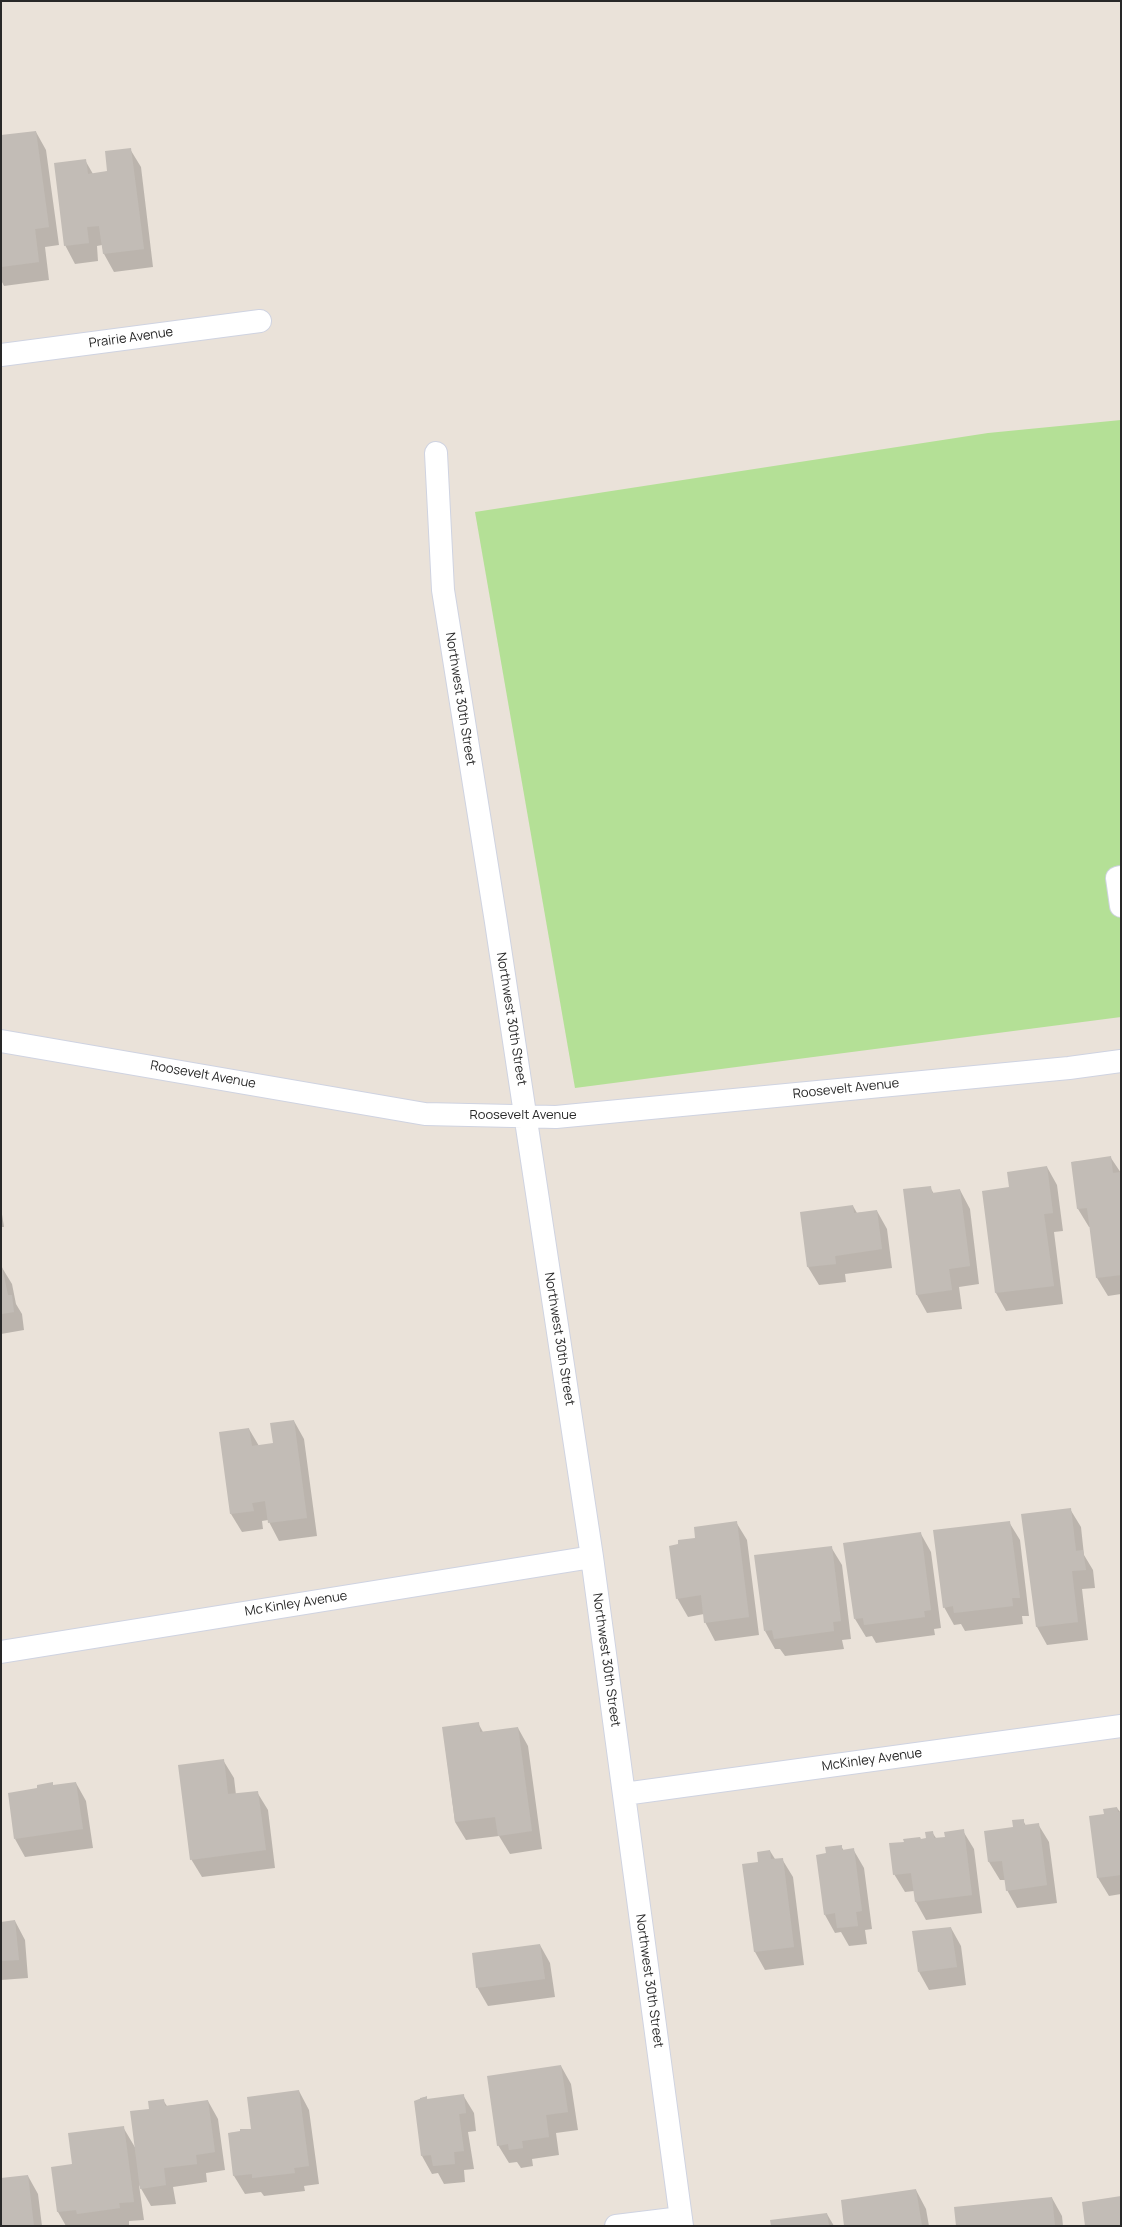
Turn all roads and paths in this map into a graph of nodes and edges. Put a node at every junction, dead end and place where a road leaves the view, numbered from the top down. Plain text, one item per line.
1 (260, 321) dead end
2 (1, 356) edge
3 (436, 453) dead end
4 (1121, 877) edge
5 (1121, 906) edge
6 (1, 1041) edge
7 (1121, 1060) edge
8 (526, 1116) junction
9 (592, 1557) junction
10 (1, 1652) edge
11 (1121, 1726) edge
12 (624, 1794) junction
13 (681, 2222) edge
14 (616, 2226) edge

1 - 2 street, Prairie Avenue
3 - 8 street, Northwest 30th Street
4 - 5 street
6 - 8 street, Roosevelt Avenue
7 - 8 street, Roosevelt Avenue
8 - 9 street, Northwest 30th Street
9 - 10 street, Mc Kinley Avenue
9 - 12 street, Northwest 30th Street
11 - 12 street, McKinley Avenue
12 - 13 street, Northwest 30th Street
13 - 14 street

